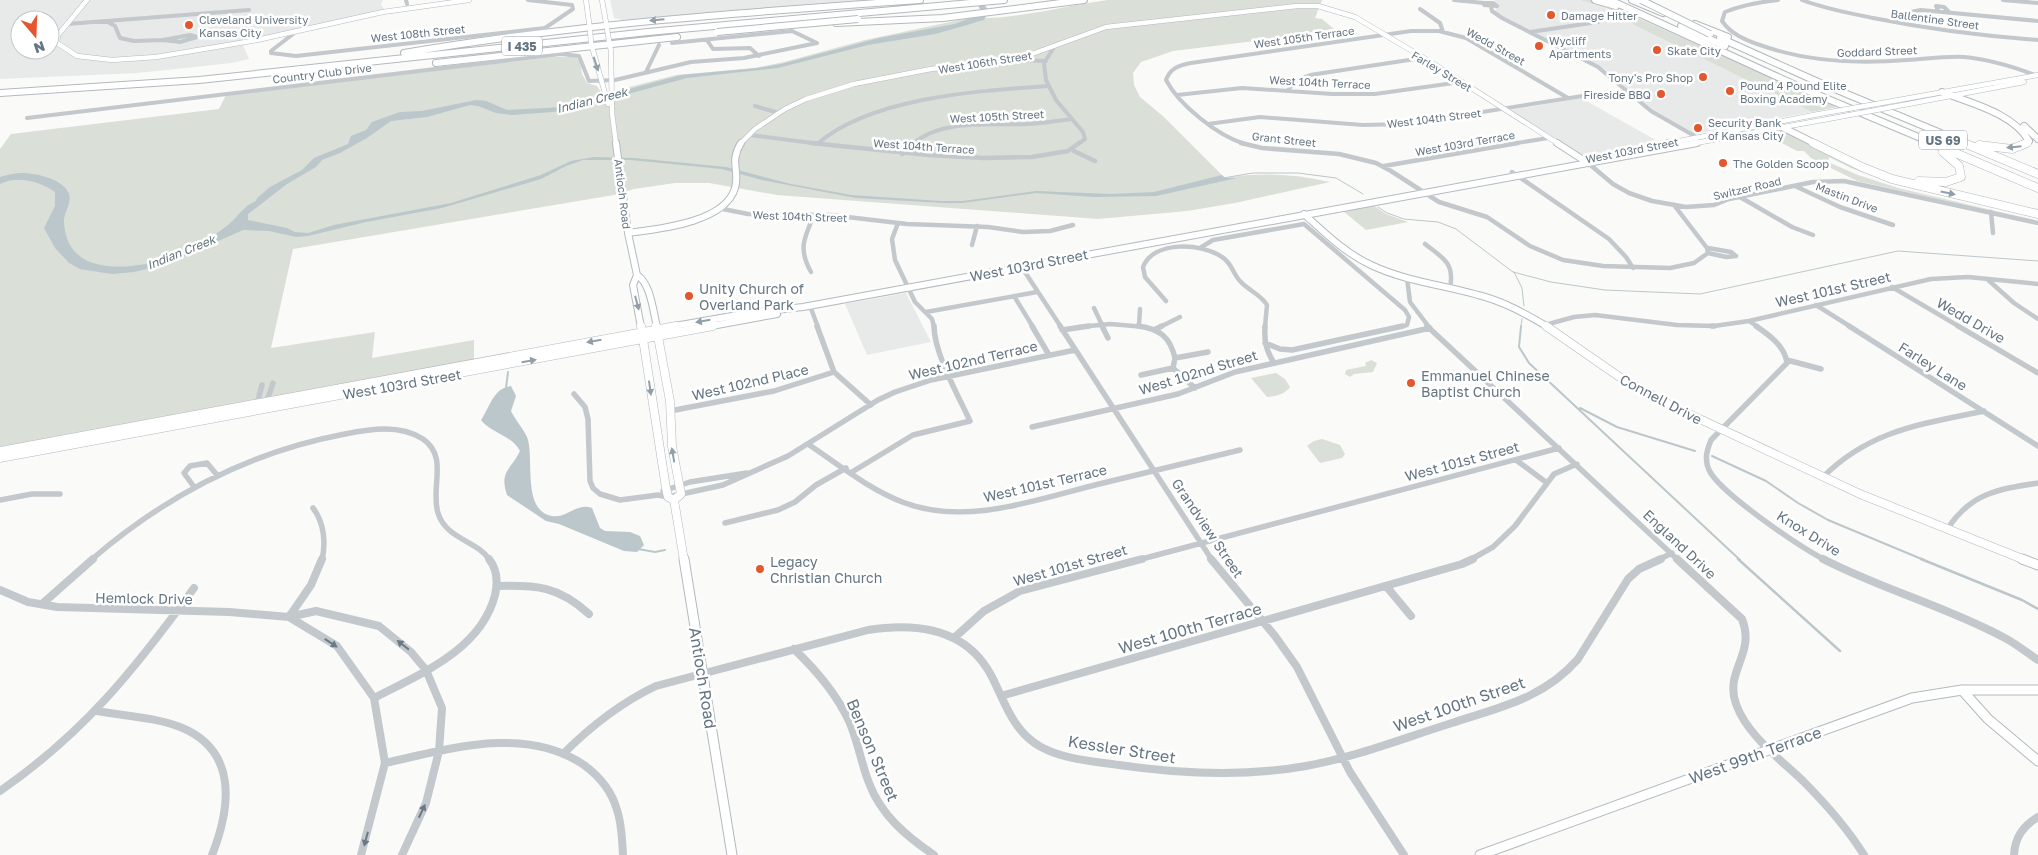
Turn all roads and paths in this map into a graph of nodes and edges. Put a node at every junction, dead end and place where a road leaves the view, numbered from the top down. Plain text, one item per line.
1 (87, 0) edge
2 (469, 0) edge
3 (528, 0) edge
4 (586, 0) edge
5 (602, 0) edge
6 (921, 0) edge
7 (971, 0) edge
8 (1004, 0) edge
9 (1050, 0) edge
10 (1068, 0) edge
11 (1084, 0) edge
12 (1454, 0) edge
13 (1595, 0) edge
14 (1610, 0) edge
15 (1626, 0) edge
16 (1632, 0) edge
17 (1641, 0) edge
18 (1778, 0) edge
19 (1802, 0) edge
20 (2003, 0) edge
21 (458, 1) edge
22 (1771, 1) edge
23 (1484, 2) edge
24 (957, 3) junction
25 (2038, 3) edge
26 (1017, 5) junction
27 (1318, 6) joint
28 (1491, 7) junction
29 (1420, 9) dead end
30 (1628, 9) junction
31 (249, 10) dead end
32 (1904, 17) junction
33 (737, 20) junction
34 (106, 21) junction
35 (2038, 21) edge
36 (1598, 22) dead end
37 (1889, 22) junction
38 (750, 23) junction
39 (67, 24) junction
40 (607, 26) junction
41 (1918, 26) junction
42 (590, 28) junction
43 (291, 32) junction
44 (1443, 32) junction
45 (1530, 32) junction
46 (1384, 35) junction
47 (163, 40) junction
48 (707, 40) junction
49 (2038, 40) edge
50 (609, 43) junction
51 (672, 43) dead end
52 (592, 45) junction
53 (658, 45) dead end
54 (1052, 49) junction
55 (759, 56) junction
56 (1422, 58) junction
57 (368, 60) junction
58 (1008, 60) junction
59 (1046, 60) junction
60 (1170, 71) joint
61 (295, 72) junction
62 (646, 72) junction
63 (2038, 76) edge
64 (602, 80) junction
65 (610, 80) junction
66 (1461, 82) junction
67 (1818, 82) junction
68 (1048, 86) junction
69 (0, 89) edge
70 (1288, 90) junction
71 (1629, 92) junction
72 (0, 93) edge
73 (1950, 93) junction
74 (1177, 95) junction
75 (1568, 98) junction
76 (755, 106) dead end
77 (1503, 109) junction
78 (612, 113) junction
79 (778, 113) junction
80 (27, 118) dead end
81 (1072, 119) junction
82 (1208, 124) junction
83 (1781, 124) junction
84 (750, 135) junction
85 (1946, 136) junction
86 (1696, 137) junction
87 (1548, 138) junction
88 (2038, 139) edge
89 (1926, 140) junction
90 (1705, 142) junction
91 (817, 144) junction
92 (1074, 151) junction
93 (902, 154) junction
94 (1582, 159) junction
95 (1095, 161) dead end
96 (1588, 163) junction
97 (1384, 166) junction
98 (1512, 172) junction
99 (2038, 174) edge
100 (1517, 176) junction
101 (2038, 181) edge
102 (1795, 186) junction
103 (2038, 188) edge
104 (1420, 189) junction
105 (1425, 194) junction
106 (1740, 197) junction
107 (1674, 205) junction
108 (718, 208) junction
109 (1991, 212) junction
110 (814, 214) junction
111 (2038, 214) edge
112 (1304, 217) junction
113 (898, 223) junction
114 (2038, 223) edge
115 (1073, 225) dead end
116 (1894, 225) dead end
117 (977, 226) junction
118 (1205, 232) junction
119 (628, 233) junction
120 (1993, 233) dead end
121 (1812, 235) dead end
122 (1213, 240) junction
123 (1154, 242) junction
124 (1426, 244) dead end
125 (972, 245) dead end
126 (1200, 248) junction
127 (1161, 250) junction
128 (1708, 250) junction
129 (1356, 258) junction
130 (1347, 261) junction
131 (1021, 266) junction
132 (1633, 268) junction
133 (811, 272) dead end
134 (637, 275) junction
135 (1407, 278) junction
136 (1986, 279) junction
137 (2038, 284) edge
138 (1892, 287) junction
139 (909, 288) junction
140 (1450, 288) junction
141 (1037, 292) junction
142 (1014, 296) junction
143 (1166, 301) dead end
144 (1816, 305) junction
145 (806, 306) junction
146 (1094, 308) dead end
147 (1140, 309) dead end
148 (764, 311) junction
149 (926, 312) junction
150 (777, 314) junction
151 (1180, 317) dead end
152 (2038, 319) edge
153 (1749, 321) junction
154 (1102, 324) junction
155 (1545, 325) junction
156 (1139, 326) junction
157 (1430, 328) junction
158 (1062, 330) junction
159 (1154, 330) junction
160 (658, 333) junction
161 (1369, 333) junction
162 (643, 336) junction
163 (1108, 338) dead end
164 (1377, 340) junction
165 (1265, 344) junction
166 (1075, 350) junction
167 (1208, 352) dead end
168 (1049, 355) junction
169 (1175, 358) junction
170 (1787, 360) junction
171 (1274, 363) junction
172 (1173, 368) junction
173 (1822, 369) dead end
174 (834, 372) junction
175 (2038, 373) edge
176 (1141, 375) dead end
177 (951, 376) junction
178 (273, 383) dead end
179 (262, 385) dead end
180 (1194, 388) junction
181 (574, 394) dead end
182 (268, 402) junction
183 (871, 404) junction
184 (259, 407) junction
185 (1114, 410) junction
186 (670, 411) junction
187 (1984, 412) junction
188 (1032, 426) dead end
189 (1722, 430) junction
190 (808, 444) junction
191 (2038, 446) edge
192 (1559, 448) junction
193 (1240, 450) dead end
194 (0, 451) edge
195 (0, 458) edge
196 (1516, 460) junction
197 (1576, 464) junction
198 (846, 468) junction
199 (1154, 471) junction
200 (852, 472) junction
201 (748, 473) junction
202 (217, 475) junction
203 (1823, 477) junction
204 (1547, 483) junction
205 (2038, 483) edge
206 (679, 485) junction
207 (194, 487) junction
208 (60, 494) dead end
209 (672, 495) junction
210 (0, 500) edge
211 (313, 508) dead end
212 (725, 523) dead end
213 (1948, 528) junction
214 (1201, 542) junction
215 (1672, 552) junction
216 (2038, 565) edge
217 (497, 586) junction
218 (1386, 586) junction
219 (194, 588) dead end
220 (0, 590) edge
221 (42, 604) junction
222 (178, 611) junction
223 (589, 614) dead end
224 (1410, 616) dead end
225 (289, 618) junction
226 (1263, 621) junction
227 (954, 638) junction
228 (794, 649) junction
229 (2038, 660) edge
230 (426, 670) junction
231 (702, 673) junction
232 (1962, 690) junction
233 (2038, 690) edge
234 (1001, 696) junction
235 (374, 698) junction
236 (97, 711) junction
237 (1771, 749) junction
238 (439, 751) junction
239 (563, 754) junction
240 (1342, 757) junction
241 (2038, 762) edge
242 (385, 763) junction
243 (0, 790) edge
244 (2038, 817) edge
245 (212, 855) edge
246 (361, 855) edge
247 (402, 855) edge
248 (623, 855) edge
249 (732, 855) edge
250 (933, 855) edge
251 (1404, 855) edge
252 (1480, 855) edge
253 (1864, 855) edge
254 (2014, 855) edge

1 - 39 main road
2 - 21 main road
3 - 43 street, West 108th Street
4 - 42 main road, Antioch Road
5 - 40 main road, Antioch Road
6 - 33 highway
6 -> 40 highway
7 - 24 highway, I 435
8 - 24 highway, I 435
9 - 26 highway
10 - 26 highway
11 - 38 highway
12 - 23 street
13 - 30 highway
14 - 30 highway, US 69
15 - 101 highway, US 69
16 - 67 highway
17 - 67 highway, bridge
18 - 22 street
19 - 37 street, Ballentine Street
20 - 25 street
21 - 43 main road
22 - 63 street, Goddard Street
23 - 28 street
23 - 28 street
24 - 33 highway, I 435
24 - 38 highway, I 435
26 - 50 highway, bridge
27 - 46 main road, Farley Street
27 - 54 main road, West 106th Street
28 - 45 street
29 - 44 street
30 - 89 highway, US 69
31 - 34 street
32 - 35 street
32 - 37 street
32 - 41 street
33 - 57 highway, I 435
34 - 39 street
34 - 47 street
36 - 45 street
37 - 41 street, Ballentine Street
38 - 61 highway, I 435
39 - 43 main road
40 - 42 highway
40 - 50 main road, Antioch Road, bridge
41 - 49 street, Ballentine Street
42 - 52 main road, Antioch Road, bridge
42 - 57 highway
44 - 46 street, West 105th Terrace
44 - 75 street, Wedd Street
45 - 71 street
46 - 56 main road, Farley Street
46 - 60 street, West 105th Terrace
47 - 47 street
48 - 51 street
48 - 55 street
48 - 55 street
50 - 52 highway
50 - 65 main road, Antioch Road
52 - 61 highway
52 -> 64 main road, Antioch Road
53 - 62 street
54 - 58 main road, West 106th Street
54 - 59 street
55 - 62 street
56 - 66 main road, Farley Street
56 - 70 street
57 - 69 highway, I 435
58 - 59 street
58 - 79 main road, West 106th Street
59 - 68 street
60 - 74 street, Grant Street
61 - 72 highway, I 435
62 - 65 street
63 - 73 main road, West 103rd Street
63 - 73 main road, West 103rd Street
64 - 65 street
64 - 78 main road, Antioch Road
64 - 80 street, Country Club Drive
65 - 78 main road, Antioch Road
66 - 70 street, West 104th Terrace
66 - 77 main road, Farley Street
67 - 85 highway
68 - 81 street
68 - 91 street
70 - 74 street, West 104th Terrace
71 - 75 street, West 104th Street
71 - 86 street
73 - 83 main road, West 103rd Street, bridge
73 - 83 main road, West 103rd Street, bridge
73 -> 85 highway
73 - 88 highway
74 - 82 street, Grant Street
75 - 77 street, West 104th Street
76 - 79 street
77 - 82 street, West 104th Street
77 - 87 main road, Farley Street
78 - 119 main road, Antioch Road
79 - 84 main road, West 106th Street
81 - 92 street
81 - 93 street, West 105th Street
82 - 97 street, Grant Street
83 - 86 main road, West 103rd Street
83 - 89 highway
83 - 90 main road, West 103rd Street
83 -> 111 highway
84 - 91 street, West 104th Terrace
84 - 108 main road
85 - 99 highway
86 - 90 street
86 - 94 main road, West 103rd Street
87 - 94 main road, Farley Street
87 - 97 street, West 103rd Terrace
89 - 103 highway, US 69
90 - 96 main road, West 103rd Street
91 - 93 street, West 104th Terrace
92 - 93 street, West 104th Terrace
92 - 95 street
94 - 96 main road, Farley Street
94 - 98 main road, West 103rd Street
96 - 100 main road, West 103rd Street
96 - 107 street, Switzer Road
97 - 104 street, Grant Street
98 - 100 street
98 - 104 main road, West 103rd Street
100 - 105 main road, West 103rd Street
100 - 132 street
102 - 106 street, Switzer Road
102 - 109 street, Switzer Road
102 - 116 street, Mastin Drive
104 - 105 street, Grant Street
104 - 112 main road, West 103rd Street
105 - 112 main road, West 103rd Street
105 - 132 street
106 - 107 street, Switzer Road
106 - 121 street
107 - 128 street
108 - 110 street, West 104th Street
108 - 119 main road
109 - 114 street, Switzer Road
109 - 120 street
110 - 113 street, West 104th Street
110 - 133 street
112 - 118 main road, West 103rd Street
112 - 122 street, West 103rd Street
112 - 129 main road, Connell Drive
112 - 130 street
113 - 117 street, West 104th Street
113 - 139 street
115 - 117 street, West 104th Street
117 - 125 street
118 - 122 street
118 - 123 main road, West 103rd Street
119 - 134 main road, Antioch Road
122 - 126 street
123 - 127 street
123 - 131 main road, West 103rd Street
124 - 140 street
126 - 127 street
126 - 165 street
127 - 143 street
128 - 128 street
128 - 132 street
129 - 130 street
129 - 135 main road, Connell Drive
130 - 161 street, West 102nd Street
131 - 139 main road, West 103rd Street
131 - 141 street, Grandview Street
134 - 160 main road, Antioch Road
134 -> 162 main road, Antioch Road
135 - 140 main road, Connell Drive
135 - 157 street, England Drive
136 - 137 street, West 101st Street
136 - 138 street, West 101st Street
136 - 152 street
138 - 144 street, West 101st Street
138 - 175 street, Wedd Drive
139 - 145 main road, West 103rd Street
139 - 149 street
140 - 155 main road, Connell Drive
141 - 142 street
141 - 158 street, Grandview Street
142 - 149 street
142 - 168 street
144 - 153 street, West 101st Street
144 - 187 street, Farley Lane
145 - 148 main road, West 103rd Street
145 - 150 main road, West 103rd Street
145 - 174 street
146 - 154 street
147 - 156 street
148 - 150 main road
148 -> 160 main road, West 103rd Street
149 - 177 street
150 - 160 main road, West 103rd Street
151 - 159 street
153 - 155 street, West 101st Street
153 - 170 street
154 - 156 street
154 - 158 street
154 - 163 street
155 - 189 main road, Connell Drive
156 - 159 street
157 - 164 street, West 102nd Street
157 - 192 street, England Drive
158 - 166 street, Grandview Street
159 - 169 street
160 - 162 main road, West 103rd Street
160 - 186 main road, Antioch Road
161 - 164 street
161 - 165 street, West 102nd Street
162 -> 182 main road, West 103rd Street
184 -> 162 main road, West 103rd Street
162 -> 209 main road, Antioch Road
164 - 171 street, West 102nd Street
165 - 171 street
166 - 168 street, West 102nd Terrace
166 - 185 street, Grandview Street
167 - 169 street
168 - 177 street, West 102nd Terrace
169 - 172 street
170 - 173 street
170 - 189 street, Knox Drive
171 - 180 street, West 102nd Street
172 - 176 street
172 - 180 street
174 - 183 street
174 - 186 street, West 102nd Place
177 - 183 street, West 102nd Terrace
177 - 200 street
178 - 182 street
179 - 184 street
180 - 185 street, West 102nd Street
181 - 209 street, West 102nd Terrace
182 - 184 main road, West 103rd Street
183 - 190 street, West 102nd Terrace
184 - 194 main road, West 103rd Street
184 - 195 main road, West 103rd Street
185 - 188 street, West 102nd Street
185 - 199 street, Grandview Street
206 -> 186 main road, Antioch Road
187 - 191 street, Farley Lane
187 - 203 street
189 - 203 main road, Connell Drive
189 - 229 street, Knox Drive
190 - 198 street, West 101st Terrace
190 - 201 street, West 102nd Terrace
192 - 196 street, West 101st Street
192 - 197 street, England Drive
193 - 199 street, West 101st Terrace
196 - 204 street
196 - 214 street, West 101st Street
197 - 204 street, West 100th Terrace
197 - 215 street, England Drive
198 - 200 street, West 101st Terrace
198 - 212 street
199 - 200 street, West 101st Terrace
199 - 214 street, Grandview Street
201 - 206 street, West 102nd Terrace
201 - 209 street, West 102nd Terrace
202 - 207 street
202 - 207 street
202 - 217 street
203 - 213 main road, Connell Drive
204 - 218 street, West 100th Terrace
205 - 213 street
206 - 209 main road, Antioch Road
206 - 209 street, West 102nd Terrace
207 - 221 street
208 - 210 street
209 - 231 main road, Antioch Road
211 - 225 street
213 - 216 main road, Connell Drive
214 - 226 street, Grandview Street
214 - 227 street, West 101st Street
215 - 237 street, England Drive
215 - 240 street, West 100th Street
217 - 223 street
217 - 230 street
218 - 224 street
218 - 226 street, West 100th Terrace
219 - 222 street
220 - 221 street, Hemlock Drive
221 - 222 street, Hemlock Drive
222 - 225 street, Hemlock Drive
222 - 236 street
230 -> 225 street, Hemlock Drive
225 -> 235 street, Hemlock Drive
226 - 234 street, West 100th Terrace
226 - 240 street, Grandview Street
227 - 228 street
227 - 234 street, Kessler Street
228 - 231 street
228 - 250 street, Benson Street
230 - 235 street
230 - 238 street, Hemlock Drive
231 - 239 street
231 - 249 main road, Antioch Road
232 - 233 main road, West 99th Terrace
232 - 237 main road, West 99th Terrace
232 - 241 main road
234 - 240 street, Kessler Street
235 - 242 street, Hemlock Drive
236 - 243 street
236 - 245 street
237 - 252 main road, West 99th Terrace
237 - 253 street, England Drive
238 - 239 street
238 - 242 street
247 -> 238 street, Hemlock Drive
239 - 248 street
240 - 251 street, Grandview Street
242 -> 246 street, Hemlock Drive
244 - 254 street

